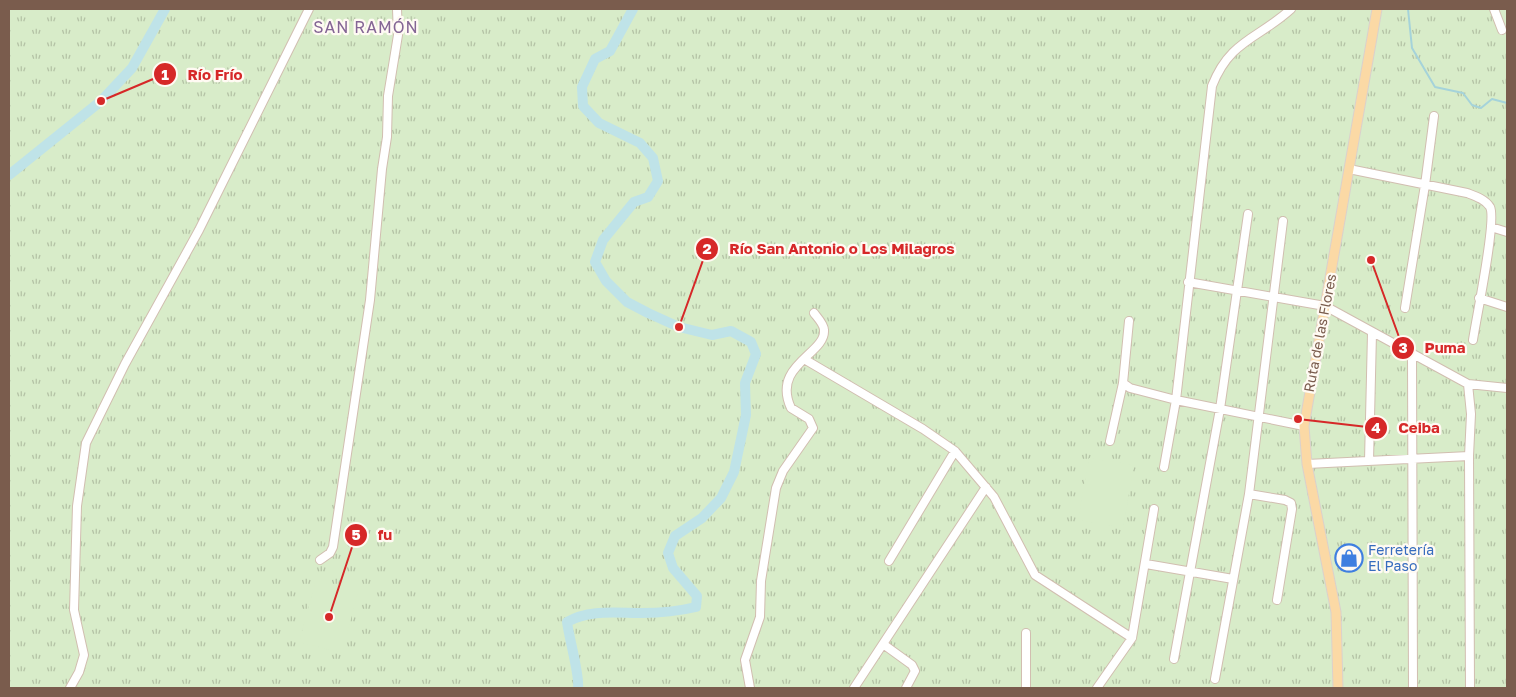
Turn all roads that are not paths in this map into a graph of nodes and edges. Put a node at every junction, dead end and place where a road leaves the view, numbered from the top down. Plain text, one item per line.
1 (309, 9) edge
2 (398, 9) edge
3 (1291, 9) edge
4 (1377, 9) edge
5 (1494, 9) edge
6 (1502, 30) dead end
7 (1434, 116) dead end
8 (1349, 169) junction
9 (1425, 185) junction
10 (1248, 214) dead end
11 (1284, 221) dead end
12 (1491, 227) junction
13 (1507, 232) edge
14 (1188, 282) junction
15 (1237, 292) junction
16 (1274, 298) junction
17 (1479, 298) junction
18 (1325, 306) junction
19 (1507, 307) edge
20 (1405, 308) dead end
21 (814, 312) dead end
22 (1130, 321) dead end
23 (1372, 333) junction
24 (1473, 340) dead end
25 (1412, 355) junction
26 (804, 359) junction
27 (1123, 383) junction
28 (1468, 384) junction
29 (1507, 388) edge
30 (1176, 400) junction
31 (1220, 409) junction
32 (1260, 417) junction
33 (1304, 426) junction
34 (1110, 441) dead end
35 (955, 452) junction
36 (1469, 456) junction
37 (1414, 460) junction
38 (1369, 461) junction
39 (1307, 464) junction
40 (1164, 468) dead end
41 (986, 487) junction
42 (1249, 494) junction
43 (1154, 509) dead end
44 (320, 560) dead end
45 (889, 561) dead end
46 (1146, 564) junction
47 (1190, 572) junction
48 (1234, 579) junction
49 (1277, 600) dead end
50 (1026, 633) dead end
51 (1132, 638) junction
52 (883, 644) junction
53 (1174, 660) dead end
54 (1215, 679) dead end
55 (70, 688) edge
56 (750, 688) edge
57 (854, 688) edge
58 (906, 688) edge
59 (1026, 688) edge
60 (1097, 688) edge
61 (1338, 688) edge
62 (1413, 688) edge
63 (1470, 688) edge

1 - 55 street
2 - 44 street
3 - 14 street
4 - 8 main road, Ruta de las Flores
5 - 6 street
7 - 9 street
8 - 9 street
8 - 18 main road, Ruta de las Flores
9 - 12 street
9 - 20 street
10 - 15 street
11 - 16 street
12 - 13 street
12 - 17 street
14 - 15 street
14 - 30 street
15 - 16 street
15 - 31 street
16 - 18 street
16 - 32 street
17 - 19 street
17 - 24 street
18 - 23 street
18 - 33 main road, Ruta de las Flores
21 - 26 street
22 - 27 street
23 - 25 street
23 - 38 street
25 - 28 street
25 - 37 street
26 - 35 street
26 - 56 street
27 - 30 street
27 - 34 street
28 - 29 street
28 - 36 street
30 - 31 street
30 - 40 street
31 - 32 street
31 - 47 street
32 - 33 street
32 - 42 street
33 - 39 main road, Ruta de las Flores
35 - 41 street
35 - 45 street
36 - 37 street
36 - 63 street
37 - 38 street
37 - 62 street
38 - 39 street
39 - 61 main road, Ruta de las Flores
41 - 51 street
41 - 52 street
42 - 48 street
42 - 49 street
43 - 46 street
46 - 47 street
46 - 51 street
47 - 48 street
47 - 53 street
48 - 54 street
50 - 59 street
51 - 60 street
52 - 57 street
52 - 58 street

